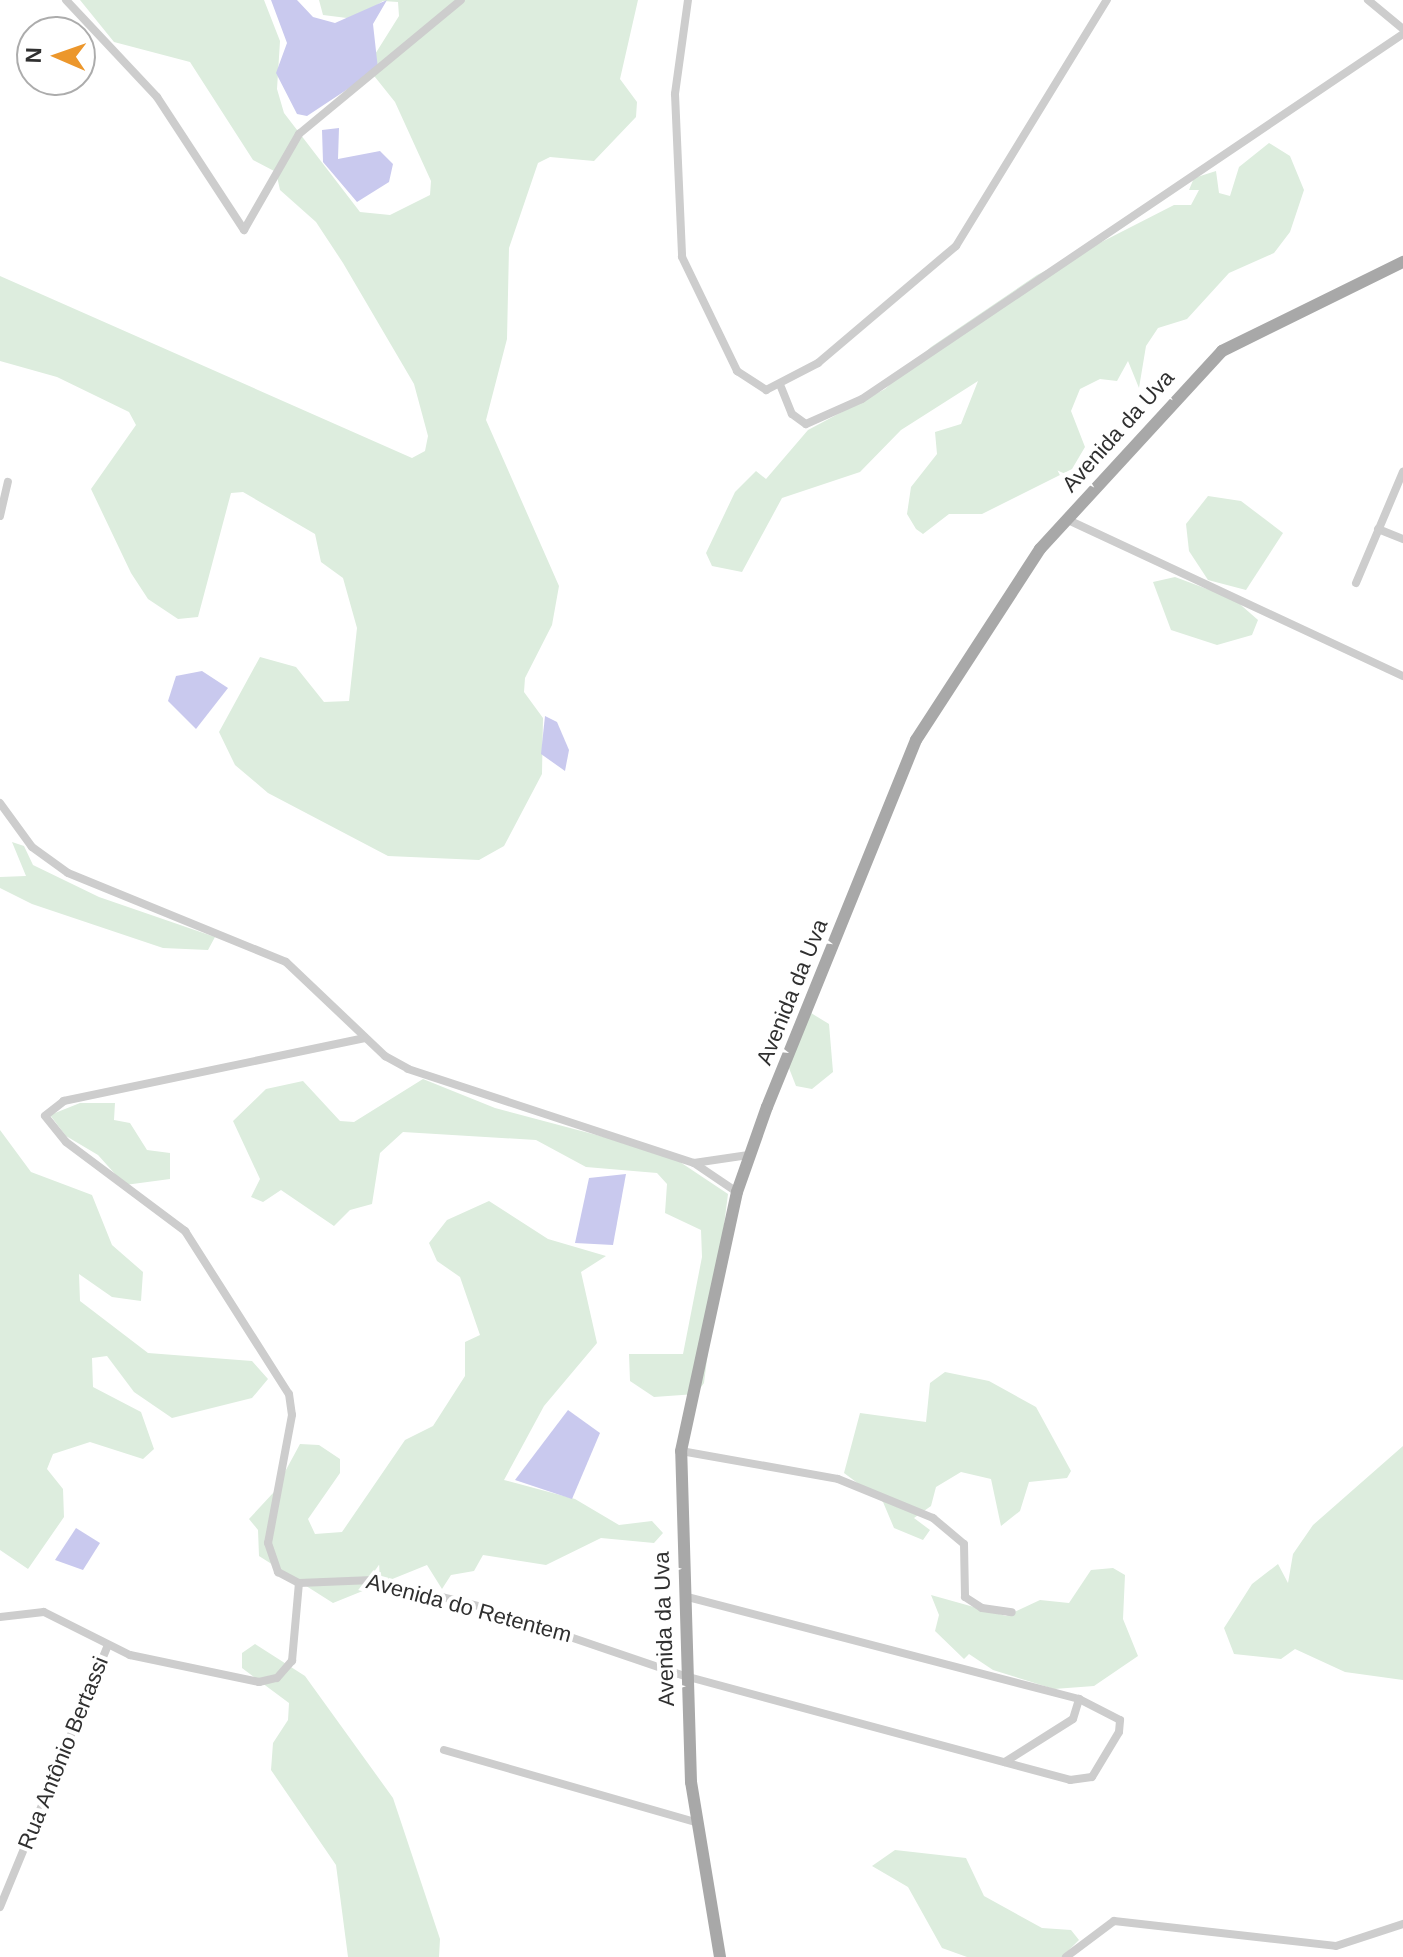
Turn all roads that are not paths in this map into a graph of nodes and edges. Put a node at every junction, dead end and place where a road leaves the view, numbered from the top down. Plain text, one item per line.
1 (66, 0) edge
2 (461, 0) edge
3 (688, 0) edge
4 (1107, 0) edge
5 (1368, 0) edge
6 (1403, 31) edge
7 (1403, 262) edge
8 (781, 387) junction
9 (1403, 472) edge
10 (8, 482) dead end
11 (0, 516) edge
12 (1066, 519) junction
13 (1378, 529) junction
14 (1403, 539) edge
15 (1356, 583) dead end
16 (1403, 676) edge
17 (0, 803) edge
18 (365, 1038) junction
19 (748, 1155) junction
20 (694, 1163) junction
21 (737, 1192) junction
22 (681, 1451) junction
23 (299, 1583) junction
24 (682, 1596) junction
25 (1012, 1612) dead end
26 (0, 1617) edge
27 (108, 1645) junction
28 (685, 1676) junction
29 (1079, 1699) junction
30 (444, 1750) dead end
31 (1005, 1762) junction
32 (698, 1823) junction
33 (0, 1907) edge
34 (1403, 1924) edge
35 (720, 1957) edge
36 (1066, 1957) edge

1 - 2 street
3 - 8 street
4 - 8 street
5 - 6 street
6 - 8 street
7 - 12 main road, Avenida da Uva
9 - 13 street
10 - 11 street
12 - 16 street
12 - 19 main road, Avenida da Uva
13 - 14 street
13 - 15 street
17 - 18 street
18 - 20 street
18 - 23 street
19 - 20 street
19 - 21 main road, Avenida da Uva
20 - 21 street
21 - 22 main road, Avenida da Uva
22 - 24 main road, Avenida da Uva
22 - 25 street
23 - 27 street
23 - 28 street, Avenida do Retentem
24 - 28 main road, Avenida da Uva
24 - 29 street
26 - 27 street
27 - 33 street, Rua Antônio Bertassi
28 - 31 street, Avenida do Retentem
28 - 32 main road, Avenida da Uva
29 - 31 street
29 - 31 street, Avenida do Retentem
30 - 32 street
32 - 35 main road, Avenida da Uva
34 - 36 street

